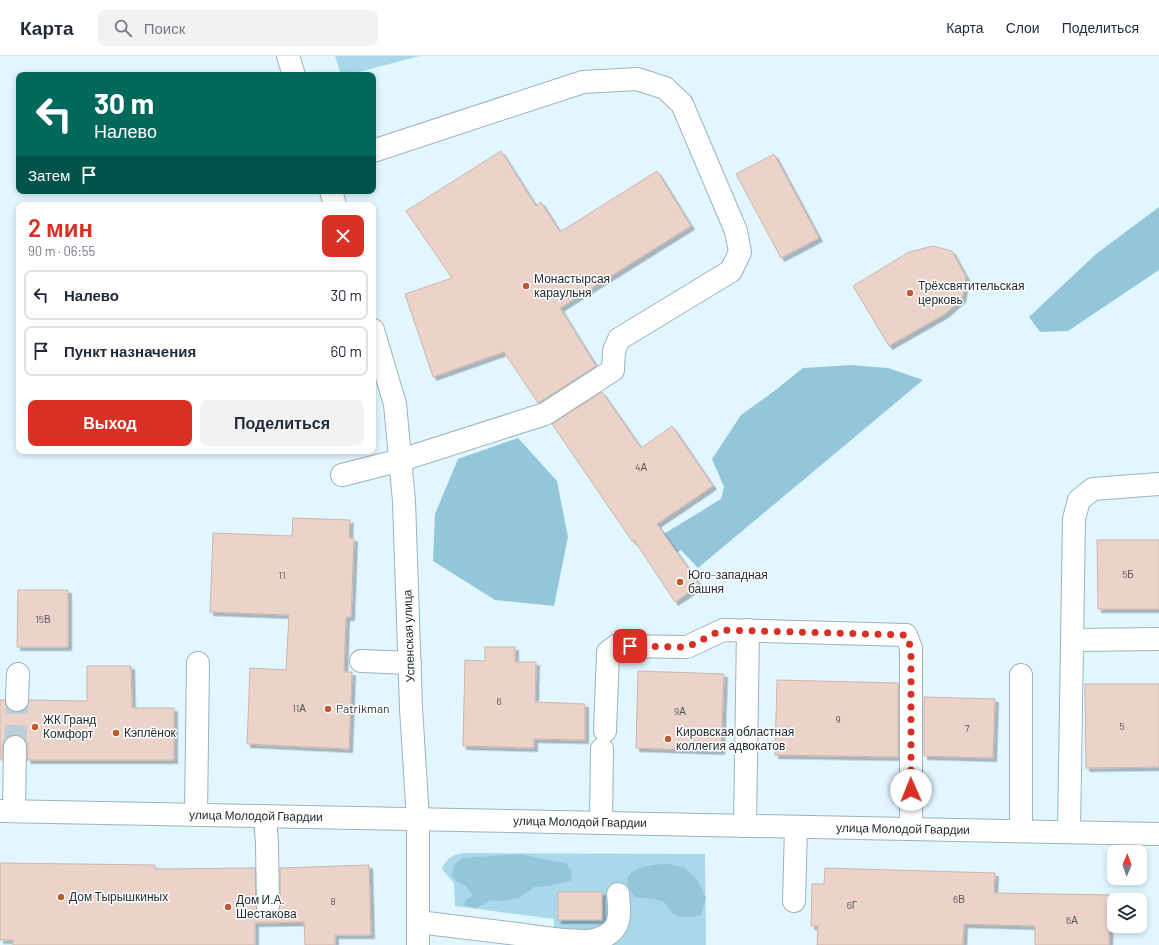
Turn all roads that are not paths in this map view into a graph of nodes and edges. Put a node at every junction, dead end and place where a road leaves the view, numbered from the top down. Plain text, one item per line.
1 (376, 150) edge
2 (376, 340) edge
3 (401, 460) junction
4 (342, 475) dead end
5 (1159, 484) edge
6 (748, 630) junction
7 (1159, 639) edge
8 (1072, 640) junction
9 (361, 661) dead end
10 (198, 662) dead end
11 (410, 663) junction
12 (18, 674) dead end
13 (1021, 675) dead end
14 (17, 700) tunnel mouth
15 (16, 747) tunnel mouth
16 (7, 811) edge
17 (196, 815) junction
18 (265, 816) junction
19 (418, 819) junction
20 (601, 823) junction
21 (745, 826) junction
22 (796, 827) junction
23 (911, 829) junction
24 (1020, 832) junction
25 (1069, 832) junction
26 (1159, 834) edge
27 (618, 894) dead end
28 (794, 901) dead end
29 (268, 906) dead end
30 (418, 922) junction
31 (418, 945) edge

1 - 3 street
2 - 3 street, Успенская улица
3 - 4 street
3 - 11 street, Успенская улица
5 - 8 street
6 - 20 street
6 - 21 street
6 - 23 street
7 - 8 street
8 - 25 street
9 - 11 street
10 - 17 street
11 - 19 street, Успенская улица
12 - 14 street
13 - 24 street
15 - 16 street
16 - 17 street, улица Молодой Гвардии
17 - 18 street, улица Молодой Гвардии
18 - 19 street, улица Молодой Гвардии
18 - 29 street
19 - 20 street, улица Молодой Гвардии
19 - 30 street, Успенская улица
20 - 21 street, улица Молодой Гвардии
21 - 22 street, улица Молодой Гвардии
22 - 23 street, улица Молодой Гвардии
22 - 28 street
23 - 24 street, улица Молодой Гвардии
24 - 25 street, улица Молодой Гвардии
25 - 26 street, улица Молодой Гвардии
27 - 30 street
30 - 31 street, Успенская улица

